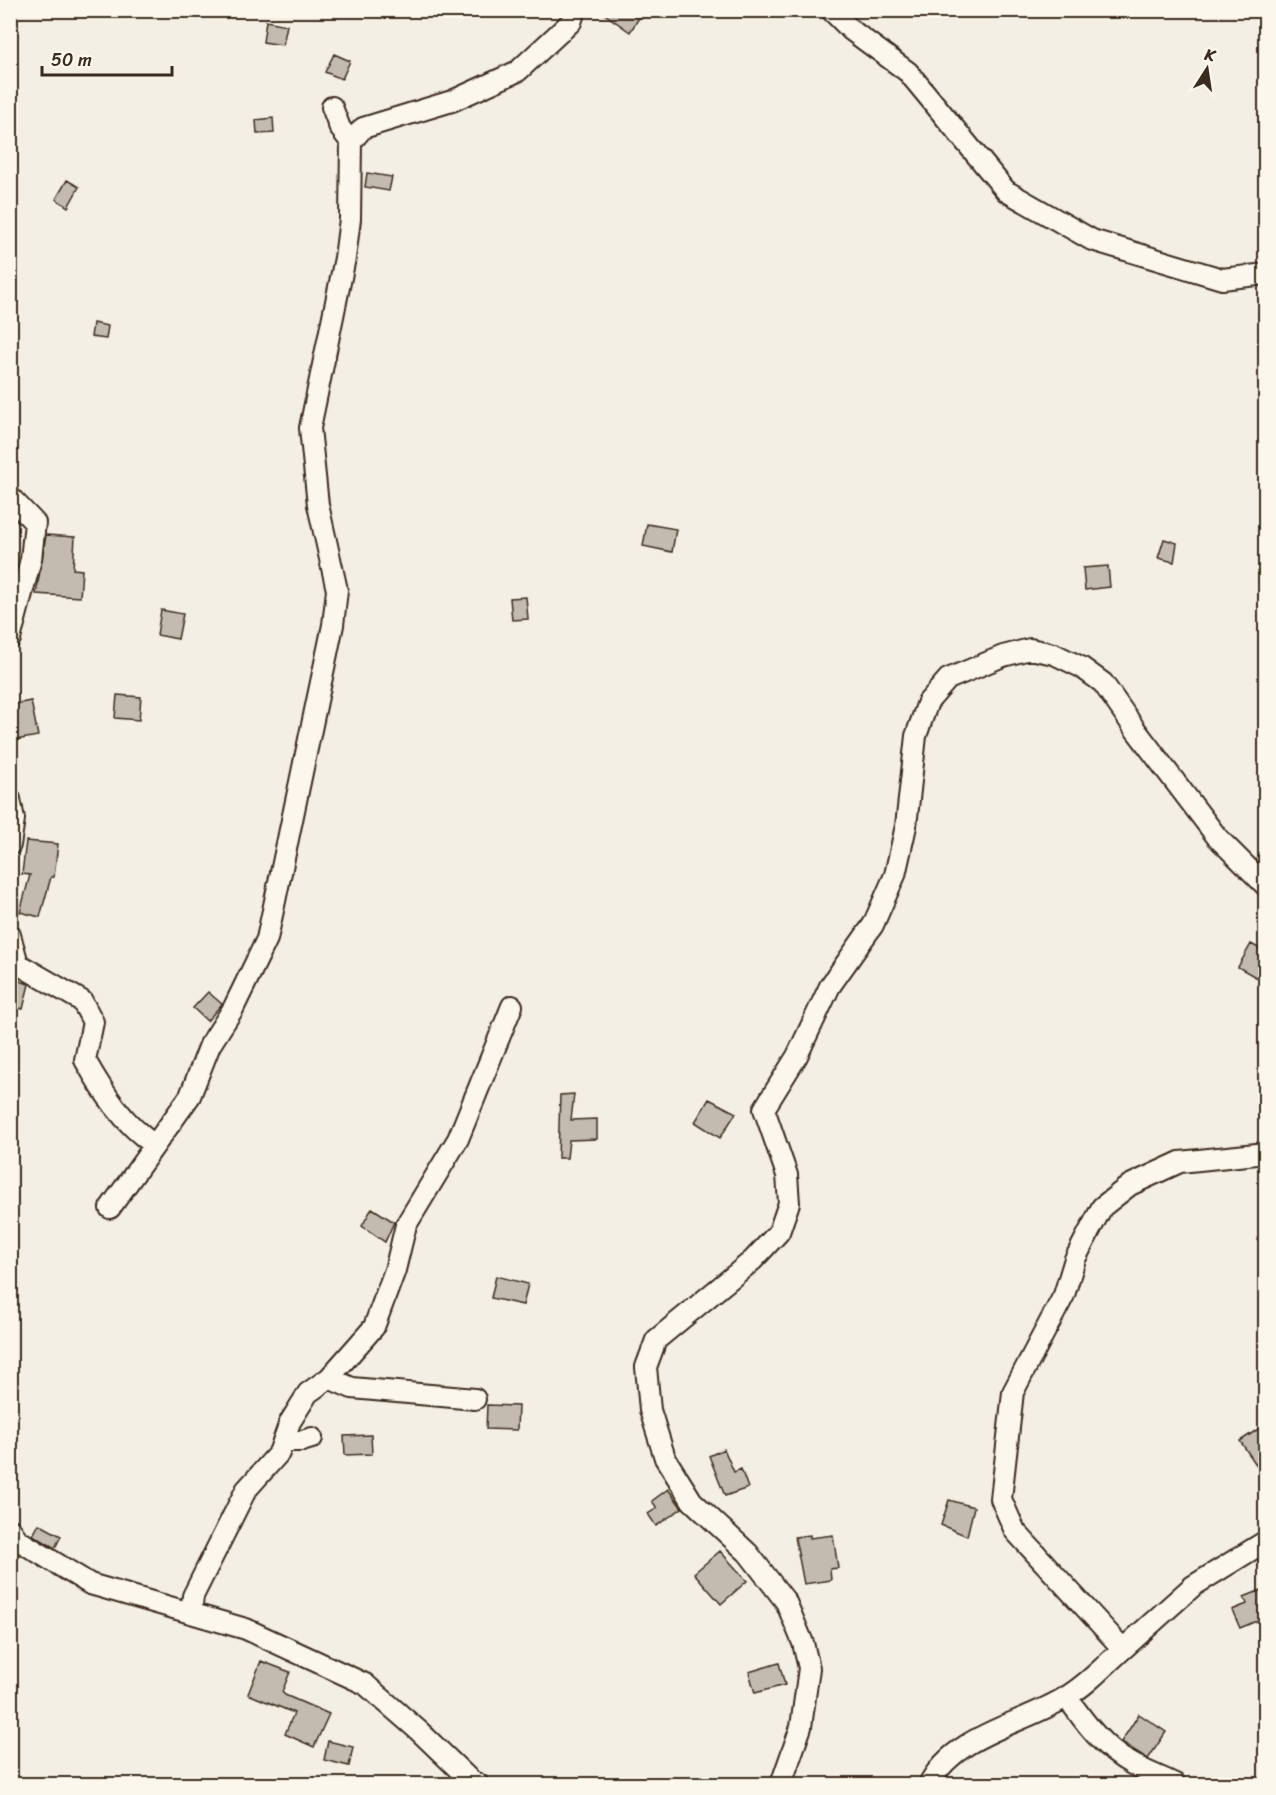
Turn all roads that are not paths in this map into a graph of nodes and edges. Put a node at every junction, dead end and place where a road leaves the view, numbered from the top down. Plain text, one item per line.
1 (575, 10) edge
2 (831, 10) edge
3 (332, 107) dead end
4 (351, 142) junction
5 (1266, 274) edge
6 (10, 497) edge
7 (10, 639) edge
8 (10, 799) edge
9 (10, 845) edge
10 (1266, 886) edge
11 (10, 935) edge
12 (512, 1006) dead end
13 (155, 1145) junction
14 (1266, 1152) edge
15 (110, 1208) dead end
16 (329, 1378) junction
17 (476, 1399) dead end
18 (312, 1438) dead end
19 (283, 1442) junction
20 (10, 1529) edge
21 (1266, 1541) edge
22 (191, 1613) junction
23 (1123, 1650) junction
24 (1067, 1696) junction
25 (478, 1785) edge
26 (781, 1785) edge
27 (929, 1785) edge
28 (1175, 1785) edge

1 - 4 street
2 - 5 street
3 - 4 street
4 - 13 street
6 - 7 street
8 - 9 street
10 - 26 street
11 - 13 street
12 - 16 street
13 - 15 street
14 - 23 street
16 - 17 street
16 - 19 street
18 - 19 street
19 - 22 street
20 - 22 street
21 - 23 street
22 - 25 street
23 - 24 street
24 - 27 street
24 - 28 street

